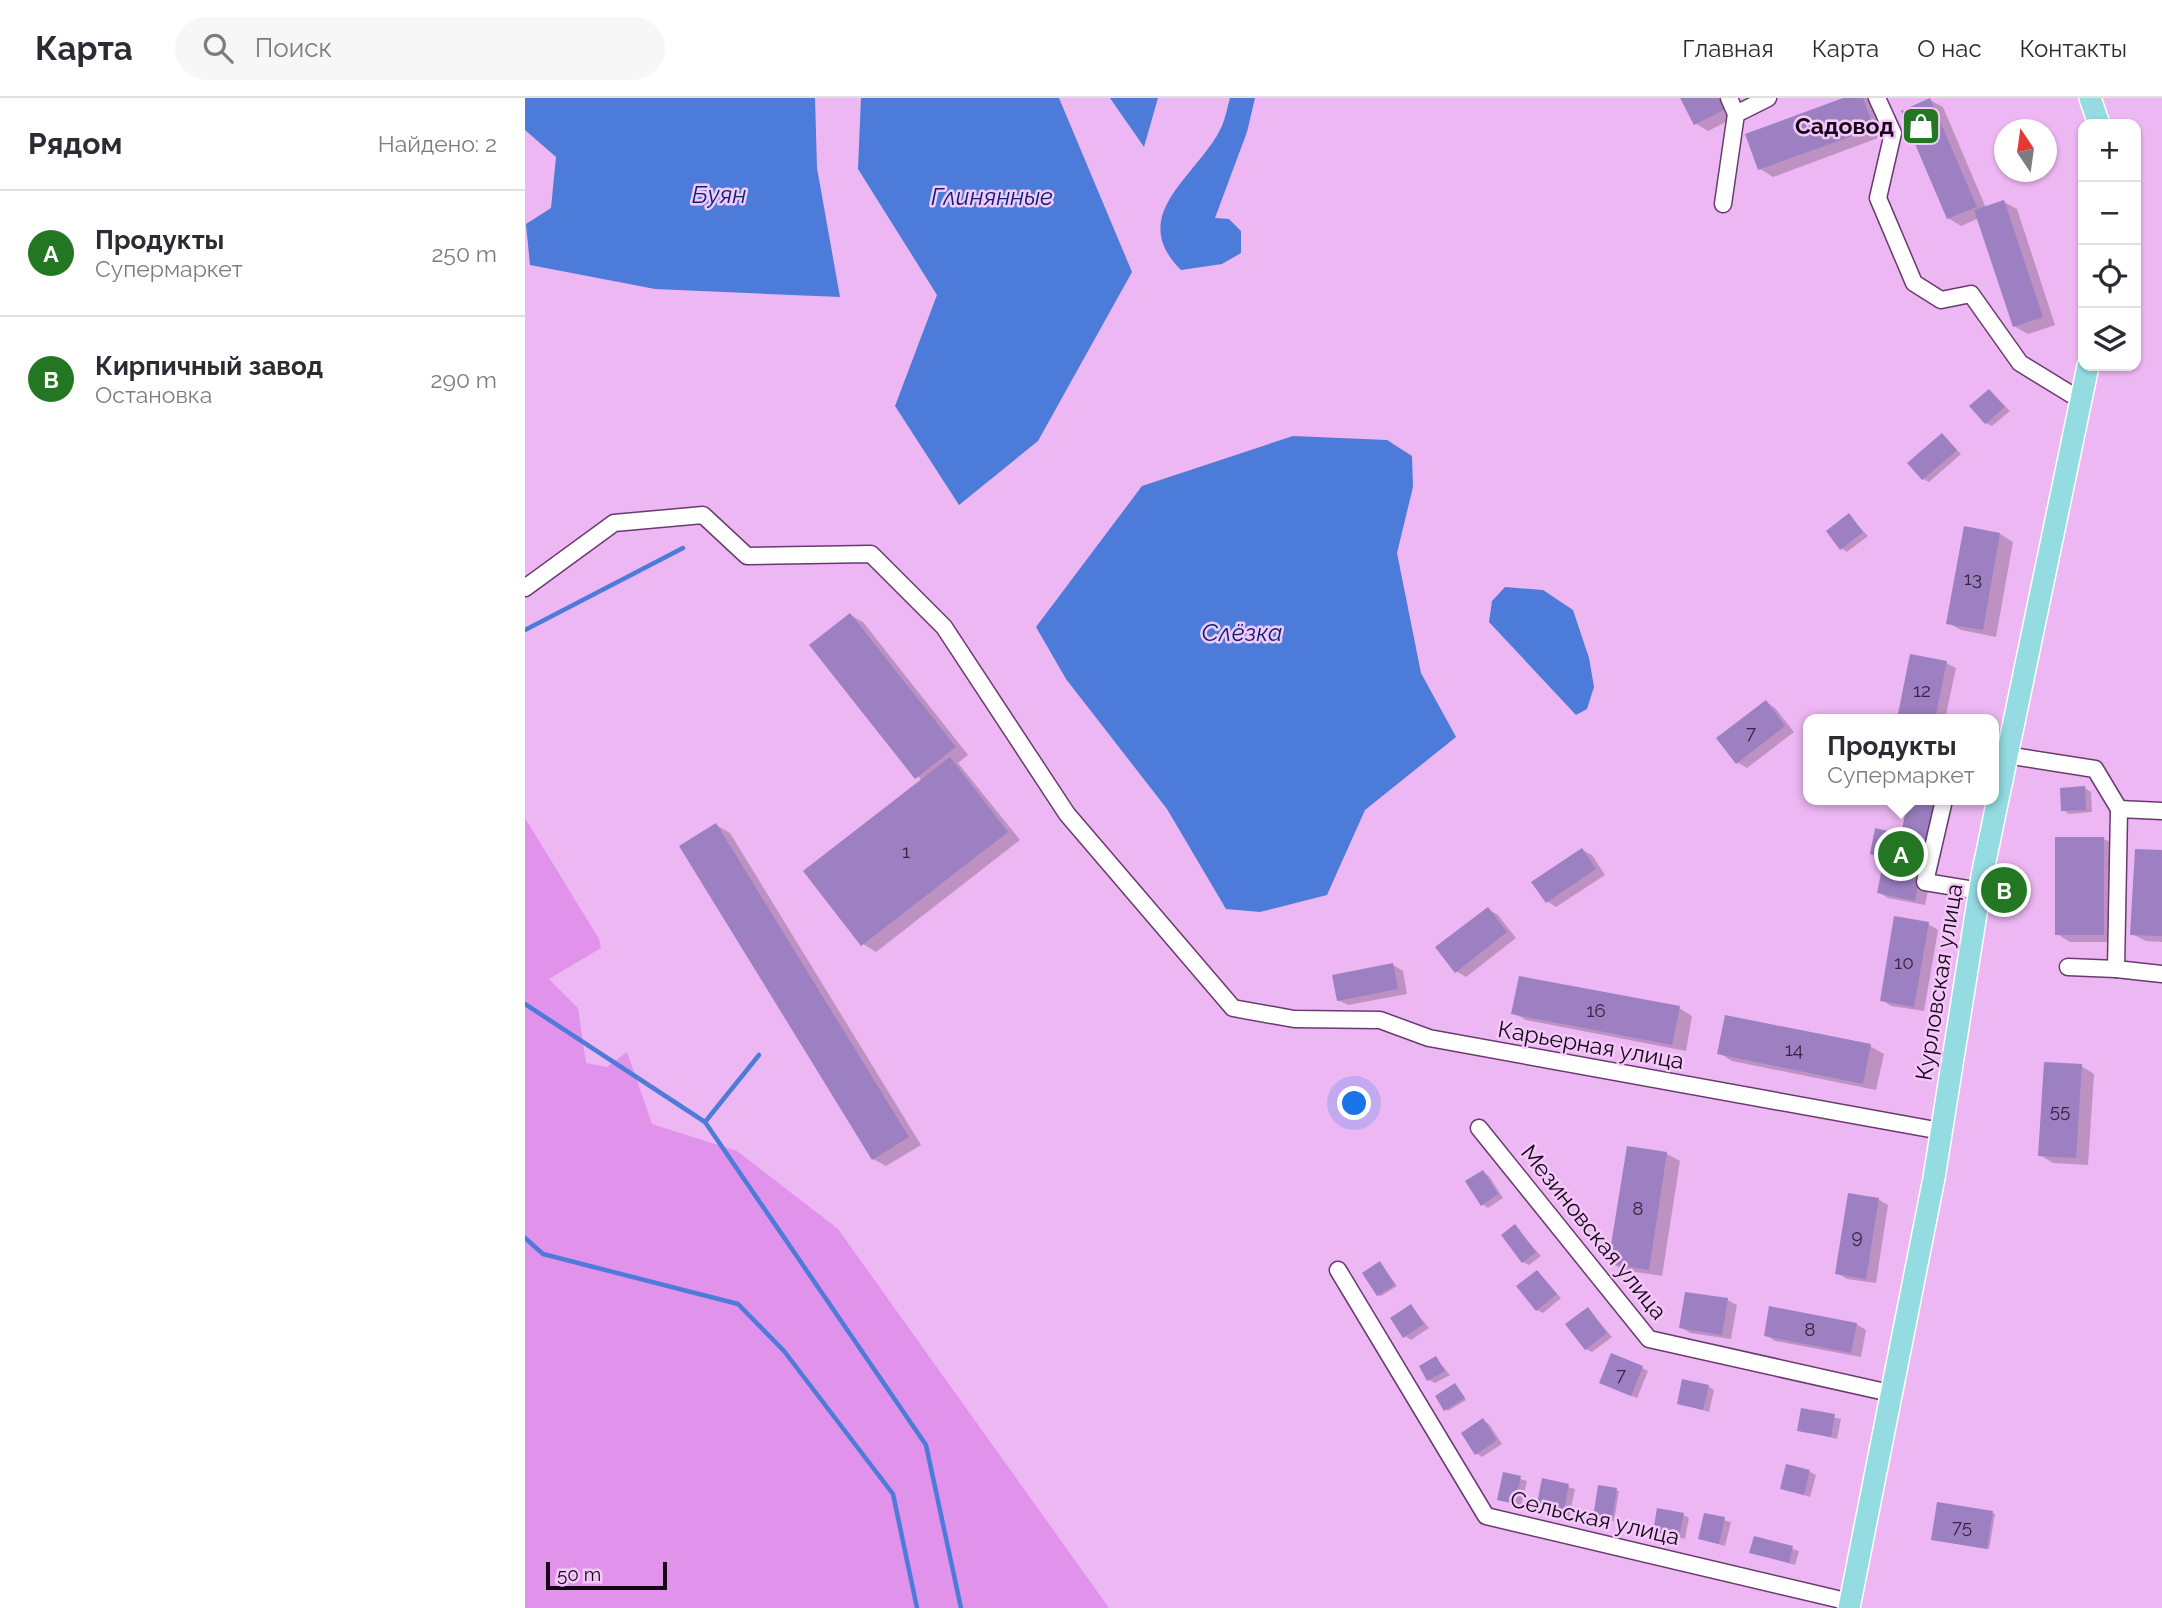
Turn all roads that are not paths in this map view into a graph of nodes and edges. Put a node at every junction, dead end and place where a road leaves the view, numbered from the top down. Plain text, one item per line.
1 (1729, 98) edge
2 (1768, 98) edge
3 (1877, 98) edge
4 (2090, 98) edge
5 (1736, 114) junction
6 (2097, 119) edge
7 (1723, 204) dead end
8 (2087, 371) edge
9 (2082, 401) junction
10 (525, 588) edge
11 (2000, 757) edge
12 (1943, 805) edge
13 (1993, 805) edge
14 (2119, 809) junction
15 (2162, 811) edge
16 (1980, 891) junction
17 (2068, 967) dead end
18 (2116, 969) junction
19 (2162, 974) edge
20 (1479, 1128) dead end
21 (1941, 1131) junction
22 (1338, 1270) dead end
23 (1890, 1393) junction
24 (1850, 1605) edge

1 - 5 street
2 - 5 street
3 - 9 street
4 - 6 main road
5 - 7 street
8 - 9 main road, Курловская улица
9 - 11 main road, Курловская улица
10 - 21 street, Карьерная улица
11 - 14 street
12 - 16 street
13 - 16 main road, Курловская улица
14 - 15 street
14 - 18 street
16 - 21 main road, Курловская улица
17 - 18 street
18 - 19 street
20 - 23 street, Мезиновская улица
21 - 23 main road, Курловская улица
22 - 24 street, Сельская улица
23 - 24 main road, Курловская улица

